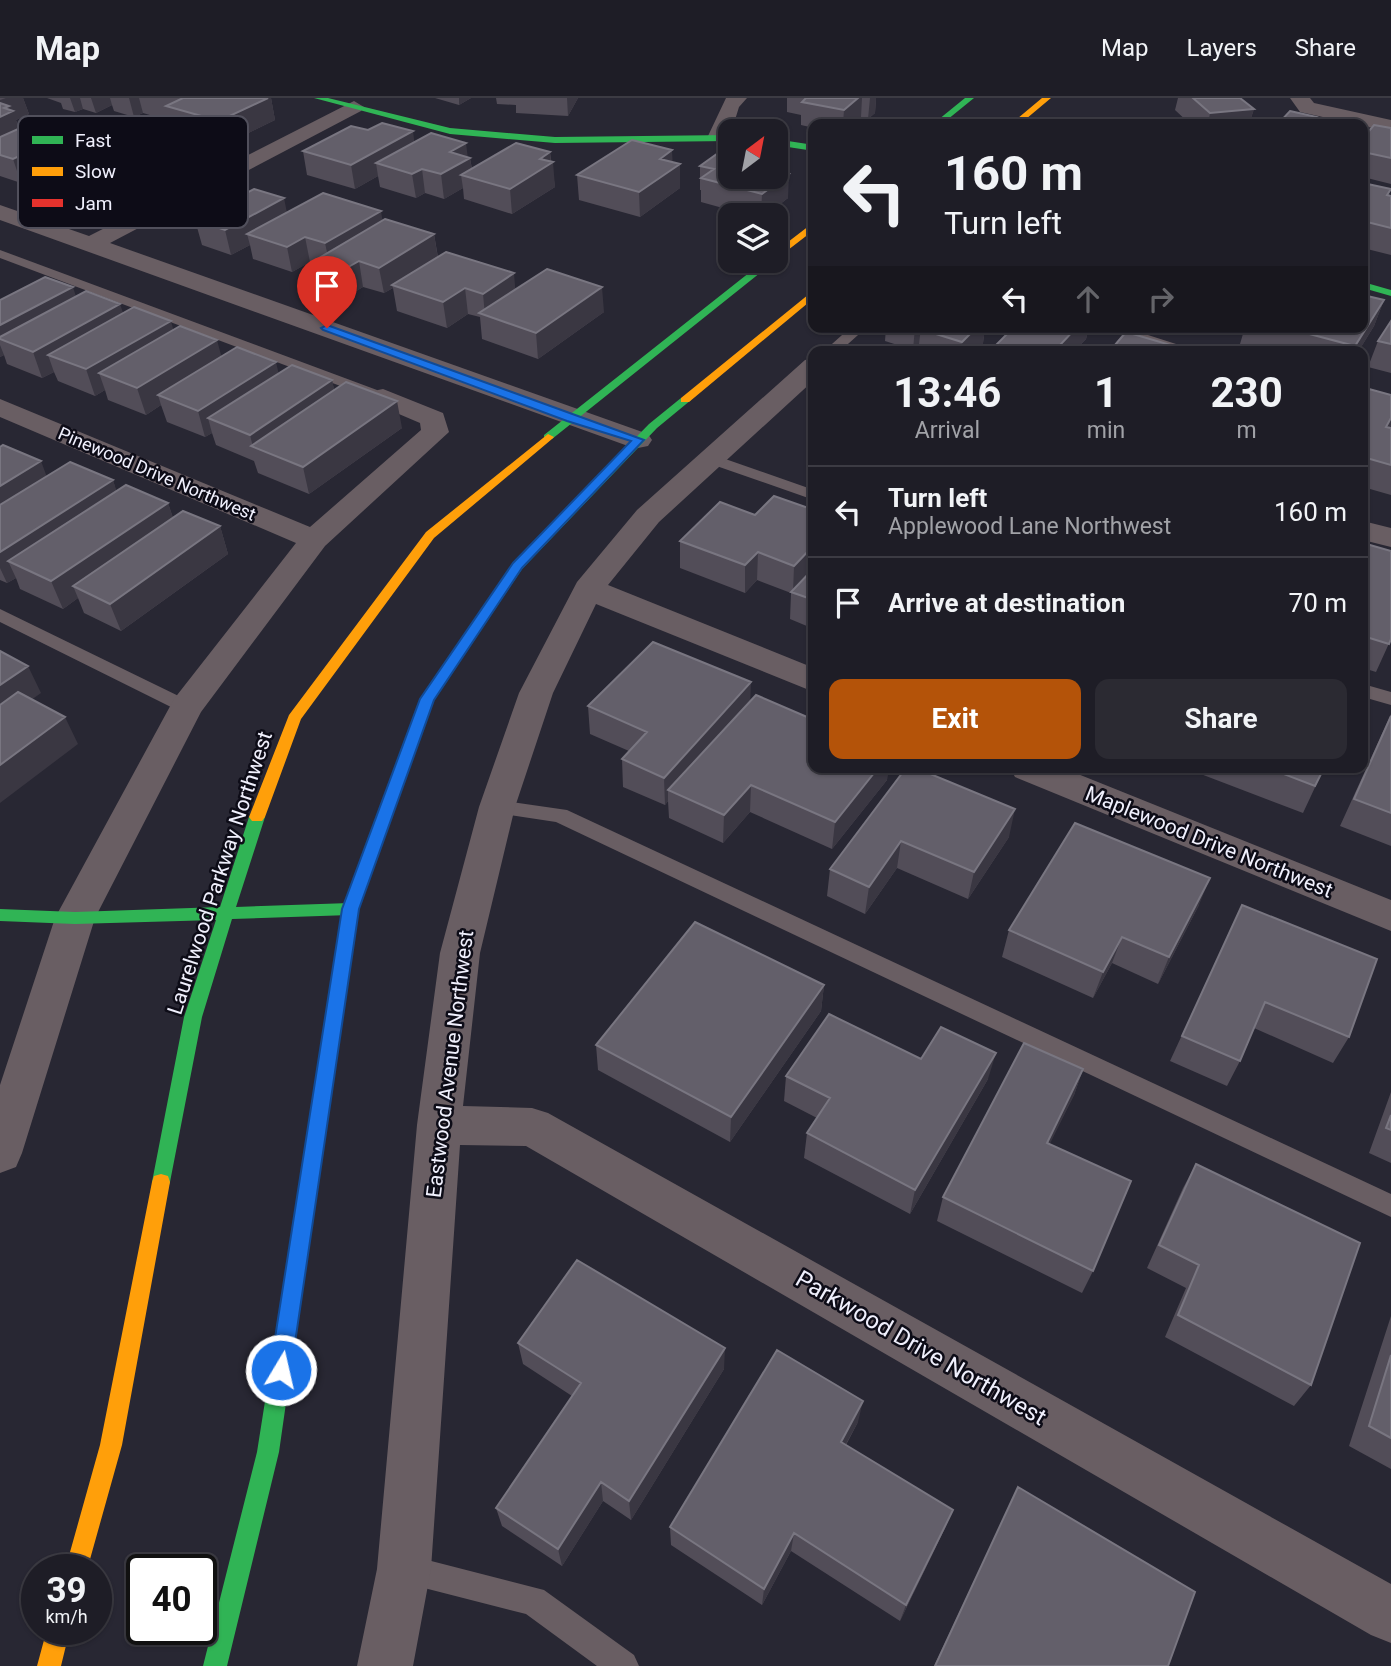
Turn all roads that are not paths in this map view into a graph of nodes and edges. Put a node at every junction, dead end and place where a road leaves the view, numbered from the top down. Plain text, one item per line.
1 (318, 98) edge
2 (737, 98) edge
3 (970, 98) edge
4 (1047, 98) edge
5 (1303, 103) edge
6 (354, 107) junction
7 (727, 119) edge
8 (943, 119) edge
9 (1021, 119) edge
10 (1362, 119) edge
11 (1368, 121) edge
12 (1391, 127) edge
13 (718, 137) edge
14 (788, 144) edge
15 (808, 147) edge
16 (248, 162) edge
17 (0, 212) edge
18 (18, 218) edge
19 (46, 228) edge
20 (122, 228) edge
21 (808, 230) edge
22 (91, 244) junction
23 (788, 246) edge
24 (0, 254) edge
25 (755, 273) edge
26 (65, 278) junction
27 (1368, 286) edge
28 (43, 289) edge
29 (1391, 293) edge
30 (808, 298) edge
31 (853, 333) edge
32 (1128, 333) edge
33 (837, 346) edge
34 (1173, 346) edge
35 (808, 371) edge
36 (383, 397) joint
37 (0, 407) edge
38 (571, 418) junction
39 (638, 440) junction
40 (711, 459) junction
41 (808, 493) edge
42 (1368, 531) edge
43 (1391, 538) edge
44 (314, 540) junction
45 (588, 589) junction
46 (0, 615) edge
47 (808, 679) edge
48 (1368, 692) edge
49 (1391, 699) edge
50 (186, 707) junction
51 (1040, 773) edge
52 (497, 807) junction
53 (351, 909) junction
54 (225, 913) junction
55 (0, 915) edge
56 (1391, 916) edge
57 (75, 918) junction
58 (439, 1125) junction
59 (0, 1153) edge
60 (1391, 1206) edge
61 (80, 1554) edge
62 (404, 1569) junction
63 (1391, 1615) edge
64 (55, 1645) edge
65 (49, 1666) edge
66 (215, 1666) edge
67 (386, 1666) edge
68 (622, 1666) edge

1 - 6 street
2 - 7 street
3 - 8 street
4 - 9 street
5 - 10 street
6 - 13 street
6 - 16 street
11 - 12 street
14 - 15 street
17 - 18 street
19 - 22 street
20 - 22 street
21 - 23 street
22 - 38 street
24 - 26 lane
25 - 38 street, Laurelwood Parkway Northwest
26 - 28 lane
26 - 36 lane
27 - 29 street
30 - 39 street
31 - 33 lane
32 - 34 lane
35 - 40 street, Eastwood Avenue Northwest
36 - 44 street
37 - 44 street, Pinewood Drive Northwest
38 - 39 street
38 - 54 street, Laurelwood Parkway Northwest
39 - 53 street
40 - 41 lane
40 - 45 street, Eastwood Avenue Northwest
42 - 43 street
44 - 50 street
45 - 47 street
45 - 52 street, Eastwood Avenue Northwest
46 - 50 lane
48 - 49 lane
50 - 57 street
51 - 56 street, Maplewood Drive Northwest
52 - 58 street, Eastwood Avenue Northwest
52 - 60 lane
53 - 54 street
53 - 66 street
54 - 57 street
54 - 61 street, Laurelwood Parkway Northwest
55 - 57 street
57 - 59 street
58 - 62 street, Eastwood Avenue Northwest
58 - 63 street, Parkwood Drive Northwest
62 - 67 street, Eastwood Avenue Northwest
62 - 68 lane
64 - 65 street

